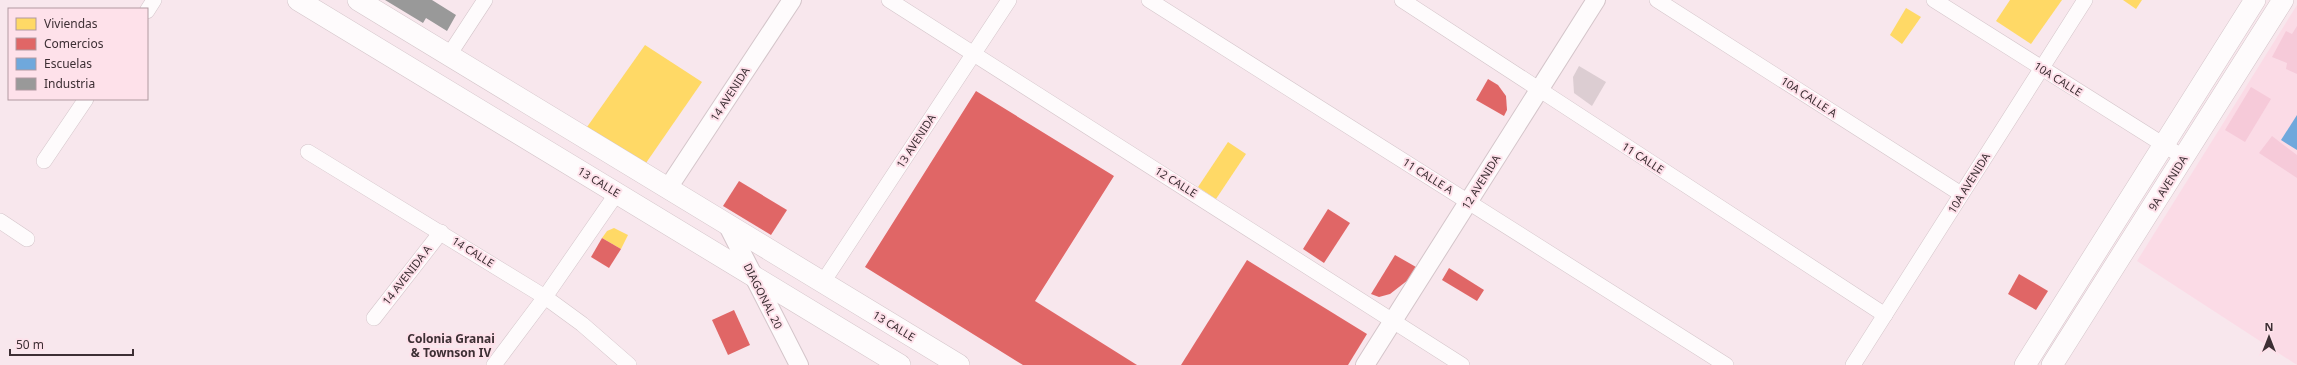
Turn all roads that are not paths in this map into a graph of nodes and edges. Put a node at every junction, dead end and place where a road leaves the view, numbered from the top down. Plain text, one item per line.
1 (154, 0) edge
2 (358, 0) edge
3 (485, 0) edge
4 (792, 0) edge
5 (889, 0) edge
6 (1010, 0) edge
7 (1149, 0) edge
8 (1402, 0) edge
9 (1596, 0) edge
10 (1657, 0) edge
11 (1934, 0) edge
12 (2085, 0) edge
13 (2255, 0) edge
14 (2283, 0) edge
15 (305, 3) edge
16 (148, 9) edge
17 (974, 54) junction
18 (449, 56) junction
19 (2041, 69) junction
20 (1539, 90) junction
21 (85, 100) edge
22 (2164, 145) junction
23 (308, 152) dead end
24 (2184, 158) junction
25 (44, 161) dead end
26 (668, 188) junction
27 (617, 193) junction
28 (1961, 194) junction
29 (1469, 202) junction
30 (0, 221) edge
31 (2118, 221) junction
32 (728, 226) junction
33 (441, 232) junction
34 (2136, 234) junction
35 (27, 239) dead end
36 (734, 264) junction
37 (752, 275) junction
38 (823, 282) junction
39 (546, 297) junction
40 (1885, 314) junction
41 (374, 318) dead end
42 (1394, 320) junction
43 (494, 365) edge
44 (629, 365) edge
45 (786, 365) edge
46 (798, 365) edge
47 (900, 365) edge
48 (959, 365) edge
49 (1366, 365) edge
50 (1462, 365) edge
51 (1726, 365) edge
52 (1853, 365) edge
53 (2025, 365) edge
54 (2052, 365) edge

1 - 16 street
2 - 18 main road, 13 CALLE
3 - 18 street
4 - 26 street, 14 AVENIDA
5 - 17 street, 12 CALLE
6 - 17 street, 13 AVENIDA
7 - 29 street, 11 CALLE A
8 - 20 street, 11 CALLE
9 - 20 street, 12 AVENIDA
10 - 28 street, 10A CALLE A
11 - 19 street, 10A CALLE
12 - 19 street, 10A AVENIDA
13 - 22 main road, 9A AVENIDA
14 - 24 main road, 9A AVENIDA
15 - 27 main road, 13 CALLE
17 - 38 street, 13 AVENIDA
17 - 42 street, 12 CALLE
18 - 26 main road, 13 CALLE
19 - 22 street, 10A CALLE
19 - 28 street, 10A AVENIDA
20 - 29 street, 12 AVENIDA
20 - 40 street, 11 CALLE
21 - 25 street
22 - 24 street, 10A CALLE
22 - 31 main road, 9A AVENIDA
23 - 33 street, 14 CALLE
24 - 34 main road, 9A AVENIDA
26 - 32 main road, 13 CALLE
27 - 36 main road, 13 CALLE
27 - 39 street
28 - 40 street, 10A AVENIDA
29 - 42 street, 12 AVENIDA
29 - 51 street, 11 CALLE A
30 - 35 street
31 - 34 main road
31 - 53 main road, 9A AVENIDA
32 - 37 street, DIAGONAL 20
32 - 38 main road, 13 CALLE
33 - 39 street, 14 CALLE
33 - 41 street, 14 AVENIDA A
34 - 54 main road, 9A AVENIDA
36 - 37 main road, 13 CALLE
36 - 45 street, DIAGONAL 20
37 - 46 street, DIAGONAL 20
37 - 47 main road, 13 CALLE
38 - 48 main road, 13 CALLE
39 - 43 street
39 - 44 street, 14 CALLE
40 - 52 street, 10A AVENIDA
42 - 49 street, 12 AVENIDA
42 - 50 street, 12 CALLE

